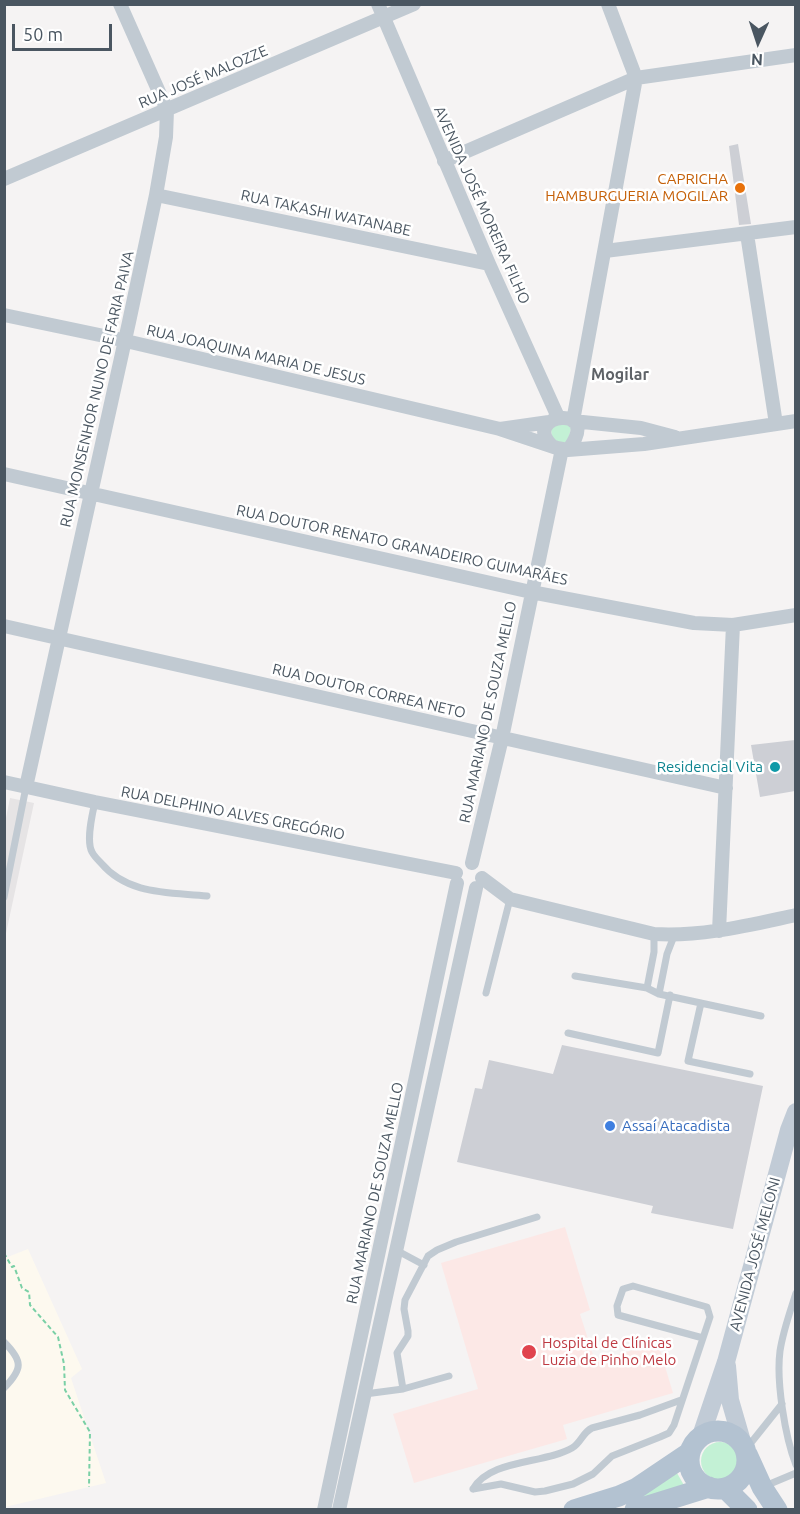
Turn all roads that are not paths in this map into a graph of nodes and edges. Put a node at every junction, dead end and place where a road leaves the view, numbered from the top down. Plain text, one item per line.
1 (120, 4) edge
2 (414, 4) edge
3 (608, 4) edge
4 (381, 11) edge
5 (795, 56) edge
6 (636, 78) junction
7 (167, 110) junction
8 (444, 161) junction
9 (4, 179) edge
10 (156, 195) junction
11 (795, 227) edge
12 (747, 234) junction
13 (605, 251) junction
14 (489, 264) junction
15 (4, 315) edge
16 (125, 341) junction
17 (554, 419) junction
18 (573, 421) junction
19 (795, 421) edge
20 (776, 424) junction
21 (500, 429) junction
22 (675, 437) junction
23 (561, 448) junction
24 (4, 474) edge
25 (91, 493) junction
26 (531, 592) junction
27 (795, 615) edge
28 (733, 625) junction
29 (4, 626) edge
30 (58, 637) junction
31 (502, 738) junction
32 (4, 782) edge
33 (26, 787) junction
34 (726, 788) junction
35 (95, 802) junction
36 (472, 863) junction
37 (456, 878) junction
38 (479, 883) junction
39 (207, 896) dead end
40 (4, 897) edge
41 (510, 899) junction
42 (795, 915) edge
43 (719, 931) junction
44 (654, 934) junction
45 (674, 936) junction
46 (575, 976) dead end
47 (647, 988) junction
48 (486, 993) dead end
49 (659, 993) junction
50 (670, 995) junction
51 (701, 1003) junction
52 (761, 1016) dead end
53 (568, 1033) dead end
54 (750, 1074) dead end
55 (795, 1112) edge
56 (537, 1217) dead end
57 (396, 1250) junction
58 (424, 1264) junction
59 (795, 1293) edge
60 (703, 1338) junction
61 (4, 1342) edge
62 (726, 1362) junction
63 (449, 1376) dead end
64 (4, 1388) edge
65 (403, 1389) junction
66 (365, 1394) junction
67 (681, 1400) junction
68 (782, 1404) junction
69 (695, 1445) junction
70 (745, 1449) junction
71 (795, 1465) edge
72 (795, 1473) edge
73 (717, 1487) junction
74 (762, 1487) junction
75 (324, 1509) edge
76 (339, 1509) edge
77 (574, 1509) edge
78 (635, 1509) edge
79 (747, 1509) edge
80 (777, 1509) edge

1 - 7 street, RUA MONSENHOR NUNO DE FARIA PAIVA
2 - 4 street, RUA JOSÉ MALOZZE
3 - 6 street
4 - 7 street, RUA JOSÉ MALOZZE
4 - 8 street, AVENIDA JOSÉ MOREIRA FILHO
5 - 6 street
6 - 8 street
6 - 13 street
7 - 9 street, RUA JOSÉ MALOZZE
7 - 10 street, RUA MONSENHOR NUNO DE FARIA PAIVA
8 - 14 street, AVENIDA JOSÉ MOREIRA FILHO
10 - 14 street, RUA TAKASHI WATANABE
10 - 16 street, RUA MONSENHOR NUNO DE FARIA PAIVA
11 - 12 street
12 - 13 street
12 - 20 street
13 - 18 street
14 - 17 street, AVENIDA JOSÉ MOREIRA FILHO
15 - 16 street, RUA JOAQUINA MARIA DE JESUS
16 - 21 street, RUA JOAQUINA MARIA DE JESUS
16 - 25 street, RUA MONSENHOR NUNO DE FARIA PAIVA
17 - 18 street
17 - 21 street
17 - 23 street
18 - 22 street
18 - 23 street
19 - 20 street
20 - 22 street
21 - 23 street, RUA JOAQUINA MARIA DE JESUS
22 - 23 street
23 - 26 street, RUA MARIANO DE SOUZA MELLO
24 - 25 street, RUA DOUTOR RENATO GRANADEIRO GUIMARÃES
25 - 26 street, RUA DOUTOR RENATO GRANADEIRO GUIMARÃES
25 - 30 street, RUA MONSENHOR NUNO DE FARIA PAIVA
26 - 28 street, RUA DOUTOR RENATO GRANADEIRO GUIMARÃES
26 - 31 street, RUA MARIANO DE SOUZA MELLO
27 - 28 street, RUA DOUTOR RENATO GRANADEIRO GUIMARÃES
28 - 34 street
29 - 30 street, RUA DOUTOR CORREA NETO
30 - 31 street, RUA DOUTOR CORREA NETO
30 - 33 street, RUA MONSENHOR NUNO DE FARIA PAIVA
31 - 34 street, RUA DOUTOR CORREA NETO
31 - 36 street, RUA MARIANO DE SOUZA MELLO
32 - 33 street, RUA DELPHINO ALVES GREGÓRIO
33 - 35 street, RUA DELPHINO ALVES GREGÓRIO
33 - 40 lane
34 - 43 street
35 - 37 street, RUA DELPHINO ALVES GREGÓRIO
35 - 39 lane
36 - 37 street
36 - 38 street
37 - 38 street
37 - 75 street, RUA MARIANO DE SOUZA MELLO
38 - 41 street
38 - 57 street
41 - 44 street
41 - 48 lane
42 - 43 street
43 - 45 street
44 - 45 street
44 - 47 lane
45 - 49 lane
46 - 47 lane
47 - 49 lane
49 - 50 lane
50 - 51 lane
50 - 53 lane
51 - 52 lane
51 - 54 lane
55 - 62 street, AVENIDA JOSÉ MELONI
56 - 58 lane
57 - 58 lane
57 - 66 street
58 - 65 lane
59 - 68 lane
60 - 60 lane
60 - 67 lane
61 - 64 lane
62 - 69 street, AVENIDA JOSÉ MELONI
62 - 70 street, AVENIDA JOSÉ MELONI
63 - 65 lane
65 - 66 lane
66 - 76 street
67 - 67 lane
68 - 70 lane
68 - 71 lane
69 - 70 main road
69 - 73 main road
69 - 77 main road
70 - 73 main road
70 - 74 main road, AVENIDA JOSÉ MELONI
72 - 74 lane
73 - 78 main road
73 - 79 main road
74 - 80 main road, AVENIDA JOSÉ MELONI

